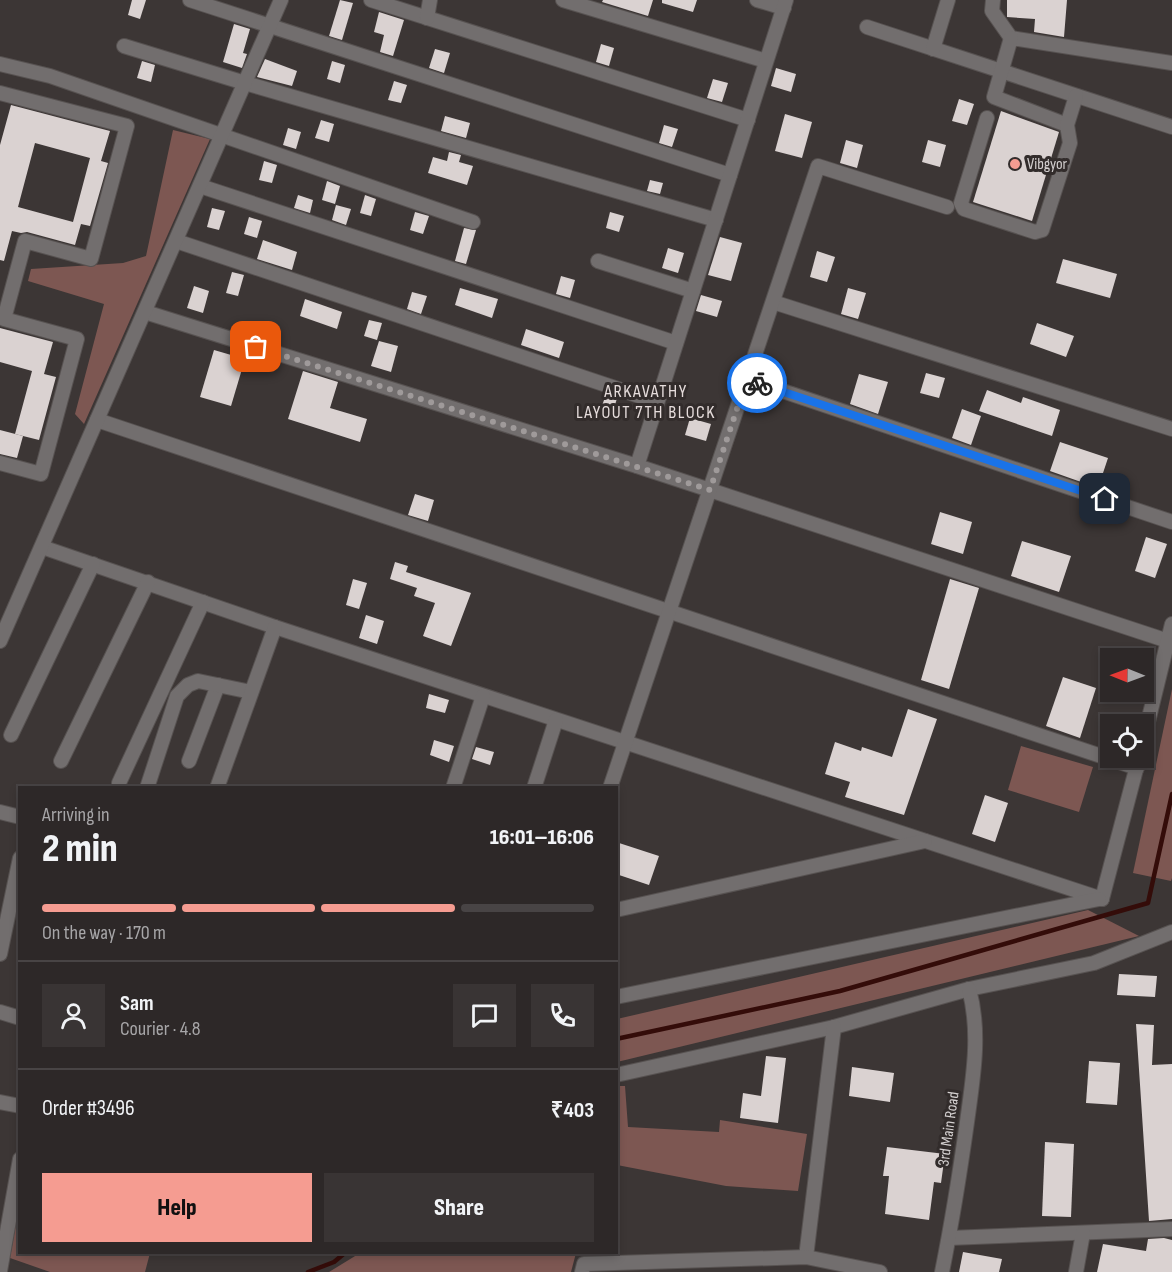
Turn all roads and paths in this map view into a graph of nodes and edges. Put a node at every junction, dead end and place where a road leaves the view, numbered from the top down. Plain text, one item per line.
1 (190, 0) edge
2 (281, 0) edge
3 (371, 0) edge
4 (430, 0) edge
5 (563, 0) edge
6 (757, 0) edge
7 (948, 0) edge
8 (993, 0) edge
9 (785, 4) edge
10 (427, 18) junction
11 (269, 26) junction
12 (867, 27) dead end
13 (1011, 38) junction
14 (124, 46) dead end
15 (933, 49) junction
16 (766, 61) junction
17 (1172, 63) edge
18 (0, 64) edge
19 (1002, 71) junction
20 (245, 83) junction
21 (0, 93) edge
22 (1076, 96) junction
23 (987, 118) dead end
24 (748, 120) junction
25 (1067, 125) junction
26 (1172, 127) edge
27 (221, 136) junction
28 (730, 175) junction
29 (200, 186) junction
30 (947, 207) dead end
31 (716, 220) junction
32 (473, 222) dead end
33 (176, 241) junction
34 (598, 261) dead end
35 (693, 291) junction
36 (773, 302) junction
37 (145, 312) junction
38 (676, 343) junction
39 (747, 379) junction
40 (657, 402) junction
41 (97, 420) junction
42 (1172, 429) edge
43 (0, 463) edge
44 (637, 466) junction
45 (710, 490) junction
46 (1172, 522) edge
47 (42, 547) junction
48 (93, 564) junction
49 (148, 582) junction
50 (203, 602) junction
51 (669, 611) junction
52 (1172, 624) edge
53 (275, 627) junction
54 (2, 633) edge
55 (1168, 641) junction
56 (218, 685) junction
57 (251, 692) junction
58 (483, 696) junction
59 (1150, 714) edge
60 (556, 720) junction
61 (11, 735) dead end
62 (626, 742) junction
63 (1100, 751) edge
64 (189, 761) dead end
65 (61, 762) dead end
66 (1137, 768) edge
67 (118, 783) dead end
68 (148, 786) edge
69 (218, 786) edge
70 (454, 786) edge
71 (535, 786) edge
72 (611, 786) edge
73 (0, 812) edge
74 (18, 816) edge
75 (925, 841) junction
76 (18, 867) edge
77 (1102, 899) junction
78 (10, 905) edge
79 (618, 910) edge
80 (1172, 932) edge
81 (0, 954) edge
82 (969, 989) junction
83 (618, 997) edge
84 (0, 1012) edge
85 (18, 1017) edge
86 (834, 1027) junction
87 (618, 1075) edge
88 (0, 1102) edge
89 (18, 1106) edge
90 (18, 1171) edge
91 (1172, 1229) edge
92 (1083, 1233) junction
93 (949, 1238) junction
94 (806, 1257) junction
95 (734, 1265) edge
96 (583, 1268) edge
97 (0, 1271) edge
98 (880, 1272) edge
99 (942, 1272) edge
100 (1076, 1272) edge

1 - 11 street
2 - 11 street
3 - 10 street
4 - 10 street
5 - 16 street
6 - 9 street
7 - 15 street
8 - 13 street
9 - 16 street
10 - 24 street
11 - 20 street
11 - 28 street
12 - 15 street
13 - 17 street
13 - 19 street
14 - 20 street
15 - 19 street
16 - 24 street
18 - 27 street
19 - 22 street
19 - 25 street
20 - 27 street
20 - 31 street
21 - 43 street
22 - 25 street
22 - 26 street
23 - 25 street
24 - 28 street
27 - 29 street
27 - 32 street
28 - 31 street
29 - 33 street
29 - 38 street
30 - 36 street
31 - 35 street
33 - 37 street
33 - 40 street
34 - 35 street
35 - 38 street
36 - 39 street
36 - 42 street
37 - 41 street
37 - 44 street
38 - 40 street
39 - 45 street
39 - 46 street
40 - 44 street
41 - 47 street
41 - 51 street
44 - 45 street
45 - 51 street
45 - 55 street
47 - 48 street
47 - 54 street
48 - 49 street
48 - 61 street
49 - 50 street
49 - 65 street
50 - 53 street
50 - 67 street
51 - 62 street
51 - 63 street
52 - 55 street
53 - 57 street
53 - 58 street
55 - 59 street
56 - 57 street
56 - 64 street
56 - 68 street
57 - 69 street
58 - 60 street
58 - 70 street
60 - 62 street
60 - 71 street
62 - 72 street
62 - 75 street
66 - 77 street
73 - 74 street
75 - 77 street
75 - 79 street
76 - 78 street
77 - 83 street
78 - 81 street
80 - 82 street
82 - 86 street
82 - 93 street, 3rd Main Road
84 - 85 street
86 - 87 street
86 - 94 street
88 - 89 street
90 - 97 street
91 - 92 street
92 - 93 street
92 - 100 street
93 - 99 street, 3rd Main Road
94 - 95 street
94 - 98 street
95 - 96 street

